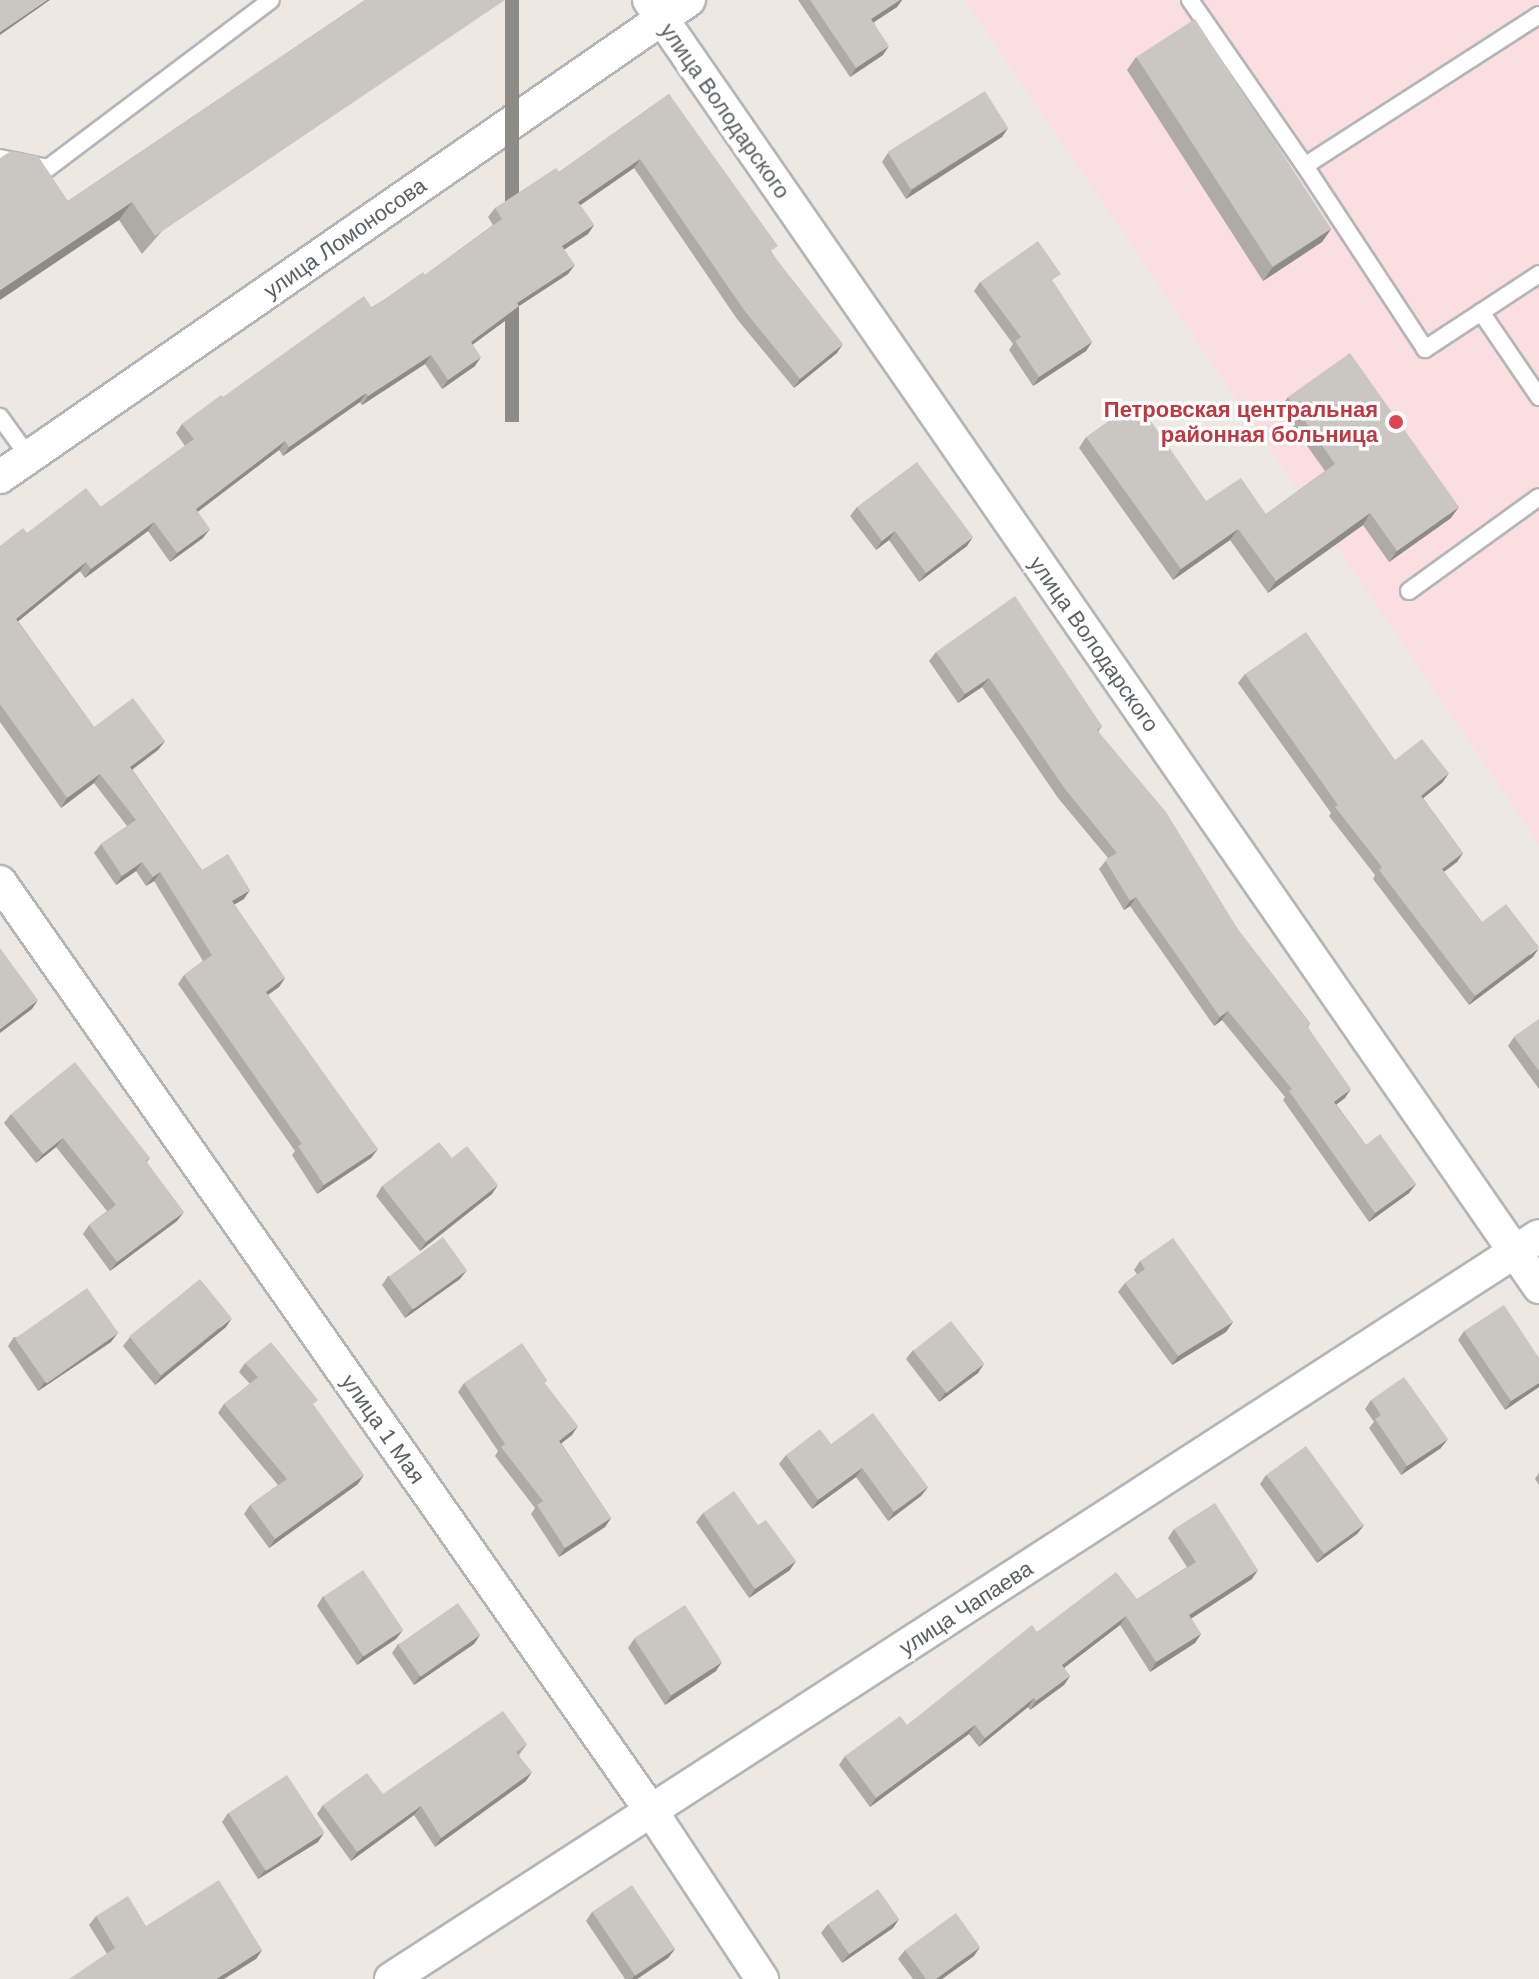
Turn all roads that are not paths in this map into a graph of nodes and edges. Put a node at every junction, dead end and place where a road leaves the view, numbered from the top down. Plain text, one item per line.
1 (271, 0) edge
2 (689, 0) edge
3 (1190, 0) edge
4 (655, 9) edge
5 (1539, 15) edge
6 (0, 158) edge
7 (1305, 166) junction
8 (1539, 274) edge
9 (1481, 312) junction
10 (1539, 397) edge
11 (0, 417) edge
12 (29, 457) junction
13 (0, 477) edge
14 (1539, 497) edge
15 (1409, 591) dead end
16 (0, 882) edge
17 (1527, 1244) edge
18 (1539, 1287) edge
19 (652, 1812) junction
20 (391, 1979) edge
21 (762, 1979) edge

1 - 6 lane
2 - 4 street, улица Ломоносова
3 - 7 lane
4 - 12 street, улица Ломоносова
4 - 17 street, улица Володарского
5 - 7 lane
7 - 9 lane
8 - 9 lane
9 - 10 lane
11 - 12 lane
12 - 13 street, улица Ломоносова
14 - 15 lane
16 - 19 street, улица 1 Мая
17 - 18 street, улица Володарского
17 - 19 street, улица Чапаева
19 - 20 street, улица Чапаева
19 - 21 street, улица 1 Мая

